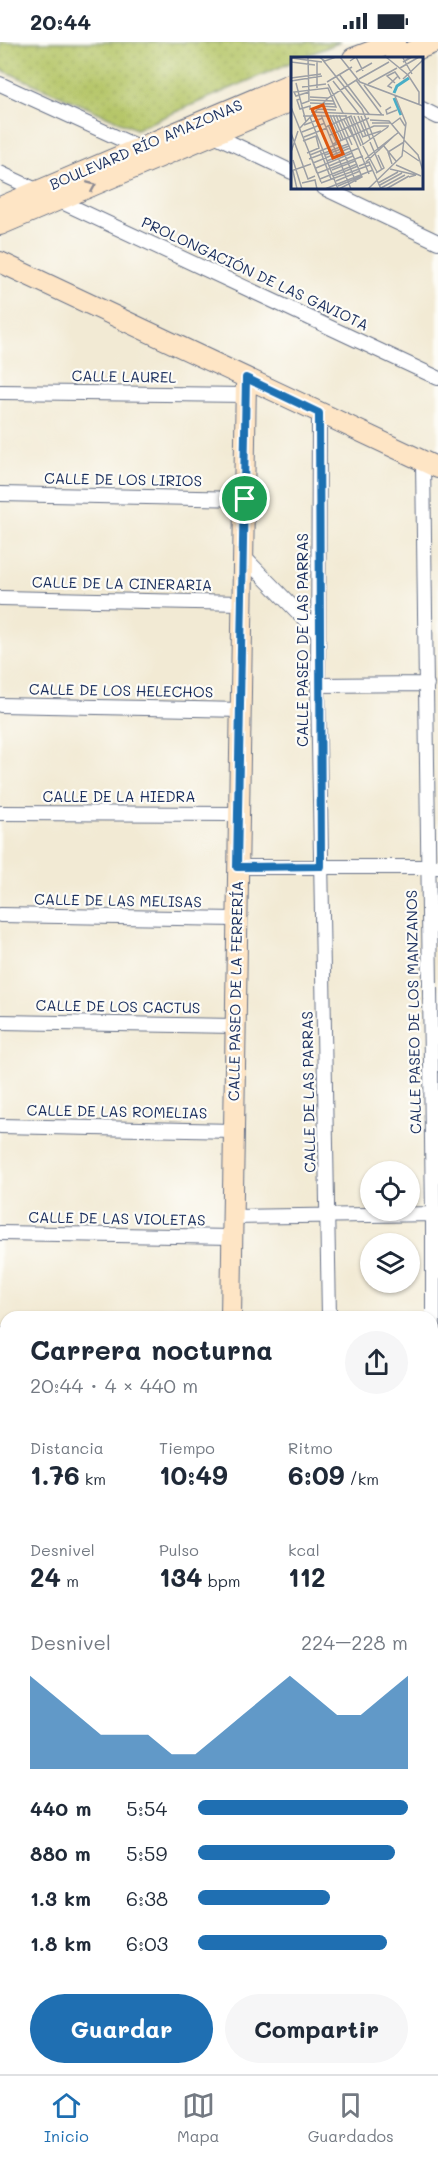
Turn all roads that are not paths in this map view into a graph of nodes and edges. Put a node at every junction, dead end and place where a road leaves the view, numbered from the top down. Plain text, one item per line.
1 (396, 42) edge
2 (436, 42) edge
3 (355, 57) edge
4 (398, 57) edge
5 (291, 83) edge
6 (0, 84) edge
7 (291, 101) edge
8 (423, 110) edge
9 (438, 117) edge
10 (194, 126) junction
11 (213, 134) junction
12 (138, 147) junction
13 (291, 172) edge
14 (0, 173) edge
15 (326, 189) edge
16 (38, 191) junction
17 (58, 200) junction
18 (0, 207) edge
19 (0, 225) edge
20 (438, 242) edge
21 (0, 262) edge
22 (438, 378) edge
23 (247, 387) junction
24 (0, 392) edge
25 (319, 413) junction
26 (430, 465) edge
27 (0, 494) edge
28 (245, 499) junction
29 (243, 556) junction
30 (0, 598) edge
31 (243, 603) junction
32 (318, 633) junction
33 (427, 684) junction
34 (318, 685) junction
35 (0, 705) edge
36 (242, 710) junction
37 (0, 813) edge
38 (238, 814) junction
39 (321, 866) junction
40 (433, 866) edge
41 (237, 867) junction
42 (0, 915) edge
43 (236, 919) junction
44 (0, 1022) edge
45 (235, 1026) junction
46 (0, 1126) edge
47 (234, 1131) junction
48 (435, 1214) edge
49 (328, 1215) junction
50 (233, 1216) junction
51 (0, 1233) edge
52 (233, 1237) junction
53 (231, 1311) edge
54 (329, 1311) edge
55 (434, 1311) edge

1 - 3 street
2 - 4 street
5 - 10 street, BOULEVARD RÍO AMAZONAS
6 - 12 street
7 - 11 street, BOULEVARD RÍO AMAZONAS
8 - 9 street
10 - 11 street
10 - 12 street, BOULEVARD RÍO AMAZONAS
11 - 13 street
17 -> 11 street, BOULEVARD RÍO AMAZONAS
12 - 16 street, BOULEVARD RÍO AMAZONAS
14 - 16 street, PROLONGACIÓN DE LAS GAVIOTA
15 - 20 street
16 - 17 street, PROLONGACIÓN DE LAS GAVIOTA
16 - 18 street, BOULEVARD RÍO AMAZONAS
17 - 19 street, BOULEVARD RÍO AMAZONAS
17 - 22 street, PROLONGACIÓN DE LAS GAVIOTA
21 - 23 street
23 - 24 street, CALLE LAUREL
23 - 25 street
23 - 28 street, CALLE PASEO DE LA FERRERÍA
25 - 26 street
25 - 32 street, CALLE PASEO DE LAS PARRAS
26 - 33 street, CALLE PASEO DE LOS MANZANOS
27 - 28 street, CALLE DE LOS LIRIOS
28 - 29 street, CALLE PASEO DE LA FERRERÍA
29 - 31 street, CALLE PASEO DE LA FERRERÍA
29 - 32 street
30 - 31 street, CALLE DE LA CINERARIA
31 - 36 street, CALLE PASEO DE LA FERRERÍA
32 - 34 street, CALLE PASEO DE LAS PARRAS
33 - 34 street
33 - 40 street, CALLE PASEO DE LOS MANZANOS
34 - 39 street, CALLE PASEO DE LAS PARRAS
35 - 36 street, CALLE DE LOS HELECHOS
36 - 38 street, CALLE PASEO DE LA FERRERÍA
37 - 38 street, CALLE DE LA HIEDRA
38 - 41 street, CALLE PASEO DE LA FERRERÍA
39 - 40 street
39 - 41 street
39 - 49 street, CALLE DE LAS PARRAS
40 - 48 street, CALLE PASEO DE LOS MANZANOS
41 - 43 street, CALLE PASEO DE LA FERRERÍA
42 - 43 street, CALLE DE LAS MELISAS
43 - 45 street, CALLE PASEO DE LA FERRERÍA
44 - 45 street, CALLE DE LOS CACTUS
45 - 47 street, CALLE PASEO DE LA FERRERÍA
46 - 47 street, CALLE DE LAS ROMELIAS
47 - 50 street, CALLE PASEO DE LA FERRERÍA
48 - 49 street
48 - 55 street, CALLE PASEO DE LOS MANZANOS
49 - 50 street
49 - 54 street, CALLE DE LAS PARRAS
50 - 52 street, CALLE PASEO DE LA FERRERÍA
51 - 52 street, CALLE DE LAS VIOLETAS
52 - 53 street, CALLE PASEO DE LA FERRERÍA

